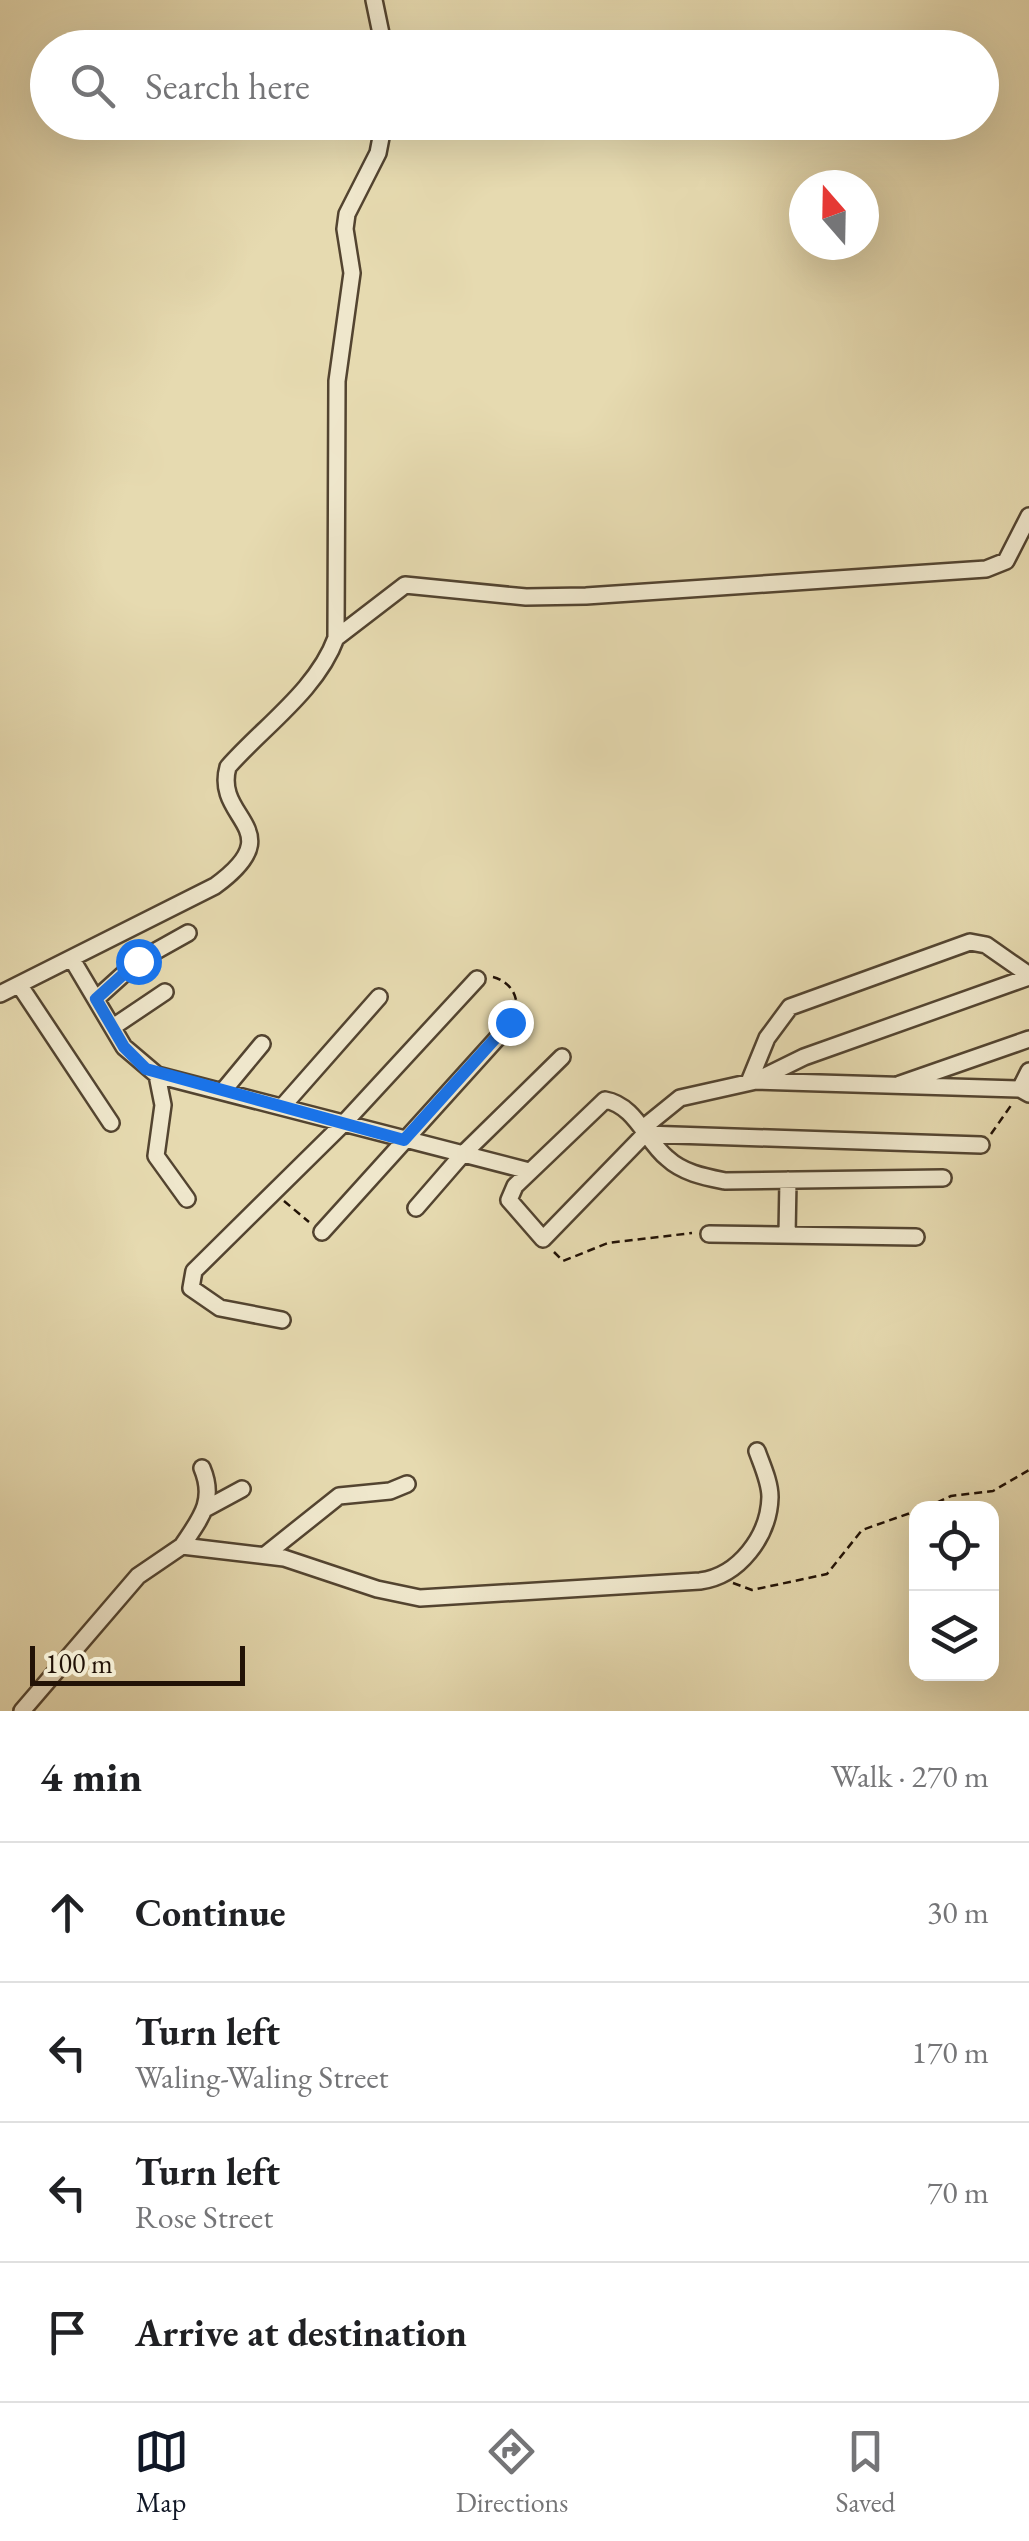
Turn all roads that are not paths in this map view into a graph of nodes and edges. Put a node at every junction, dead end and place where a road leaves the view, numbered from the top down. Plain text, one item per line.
1 (374, 0) edge
2 (380, 30) edge
3 (381, 140) edge
4 (1029, 516) edge
5 (336, 638) junction
6 (188, 932) dead end
7 (73, 960) junction
8 (1029, 976) edge
9 (477, 979) road end
10 (20, 986) junction
11 (165, 992) dead end
12 (0, 994) edge
13 (378, 996) dead end
14 (96, 999) junction
15 (510, 1022) road end
16 (113, 1027) junction
17 (1029, 1039) edge
18 (262, 1044) dead end
19 (562, 1057) dead end
20 (1029, 1071) edge
21 (156, 1075) junction
22 (752, 1081) junction
23 (886, 1088) junction
24 (223, 1091) junction
25 (1024, 1092) edge
26 (282, 1107) junction
27 (111, 1123) dead end
28 (344, 1123) junction
29 (644, 1131) junction
30 (404, 1140) junction
31 (981, 1145) dead end
32 (462, 1155) junction
33 (529, 1172) junction
34 (942, 1178) dead end
35 (788, 1180) junction
36 (186, 1200) dead end
37 (416, 1208) dead end
38 (322, 1232) road end
39 (709, 1234) road end
40 (787, 1235) junction
41 (916, 1237) dead end
42 (282, 1320) dead end
43 (757, 1451) dead end
44 (202, 1468) dead end
45 (408, 1484) dead end
46 (242, 1489) dead end
47 (205, 1509) junction
48 (182, 1546) junction
49 (264, 1555) junction
50 (22, 1711) edge

1 - 2 street
3 - 5 street
4 - 5 street
5 - 7 street
6 - 14 street
7 - 10 street
7 - 14 street
8 - 22 street
8 - 22 street
9 - 28 street
10 - 12 street
10 - 27 street
11 - 16 street
13 - 26 street
14 - 16 street
15 - 30 street
16 - 21 street
17 - 23 street
18 - 24 street
19 - 32 street
20 - 25 street
21 - 24 street
21 - 36 street
22 - 23 street
22 - 29 street
23 - 25 street
24 - 26 street
26 - 28 street
28 - 30 street
28 - 42 street
29 - 31 street
29 - 33 street
29 - 33 street
29 - 35 street
30 - 32 street
30 - 38 street
32 - 33 street
32 - 37 street
34 - 35 street
35 - 40 street
39 - 40 street
40 - 41 street
43 - 49 street
44 - 47 street
45 - 49 street
46 - 47 street
47 - 48 street
48 - 49 street
48 - 50 street

